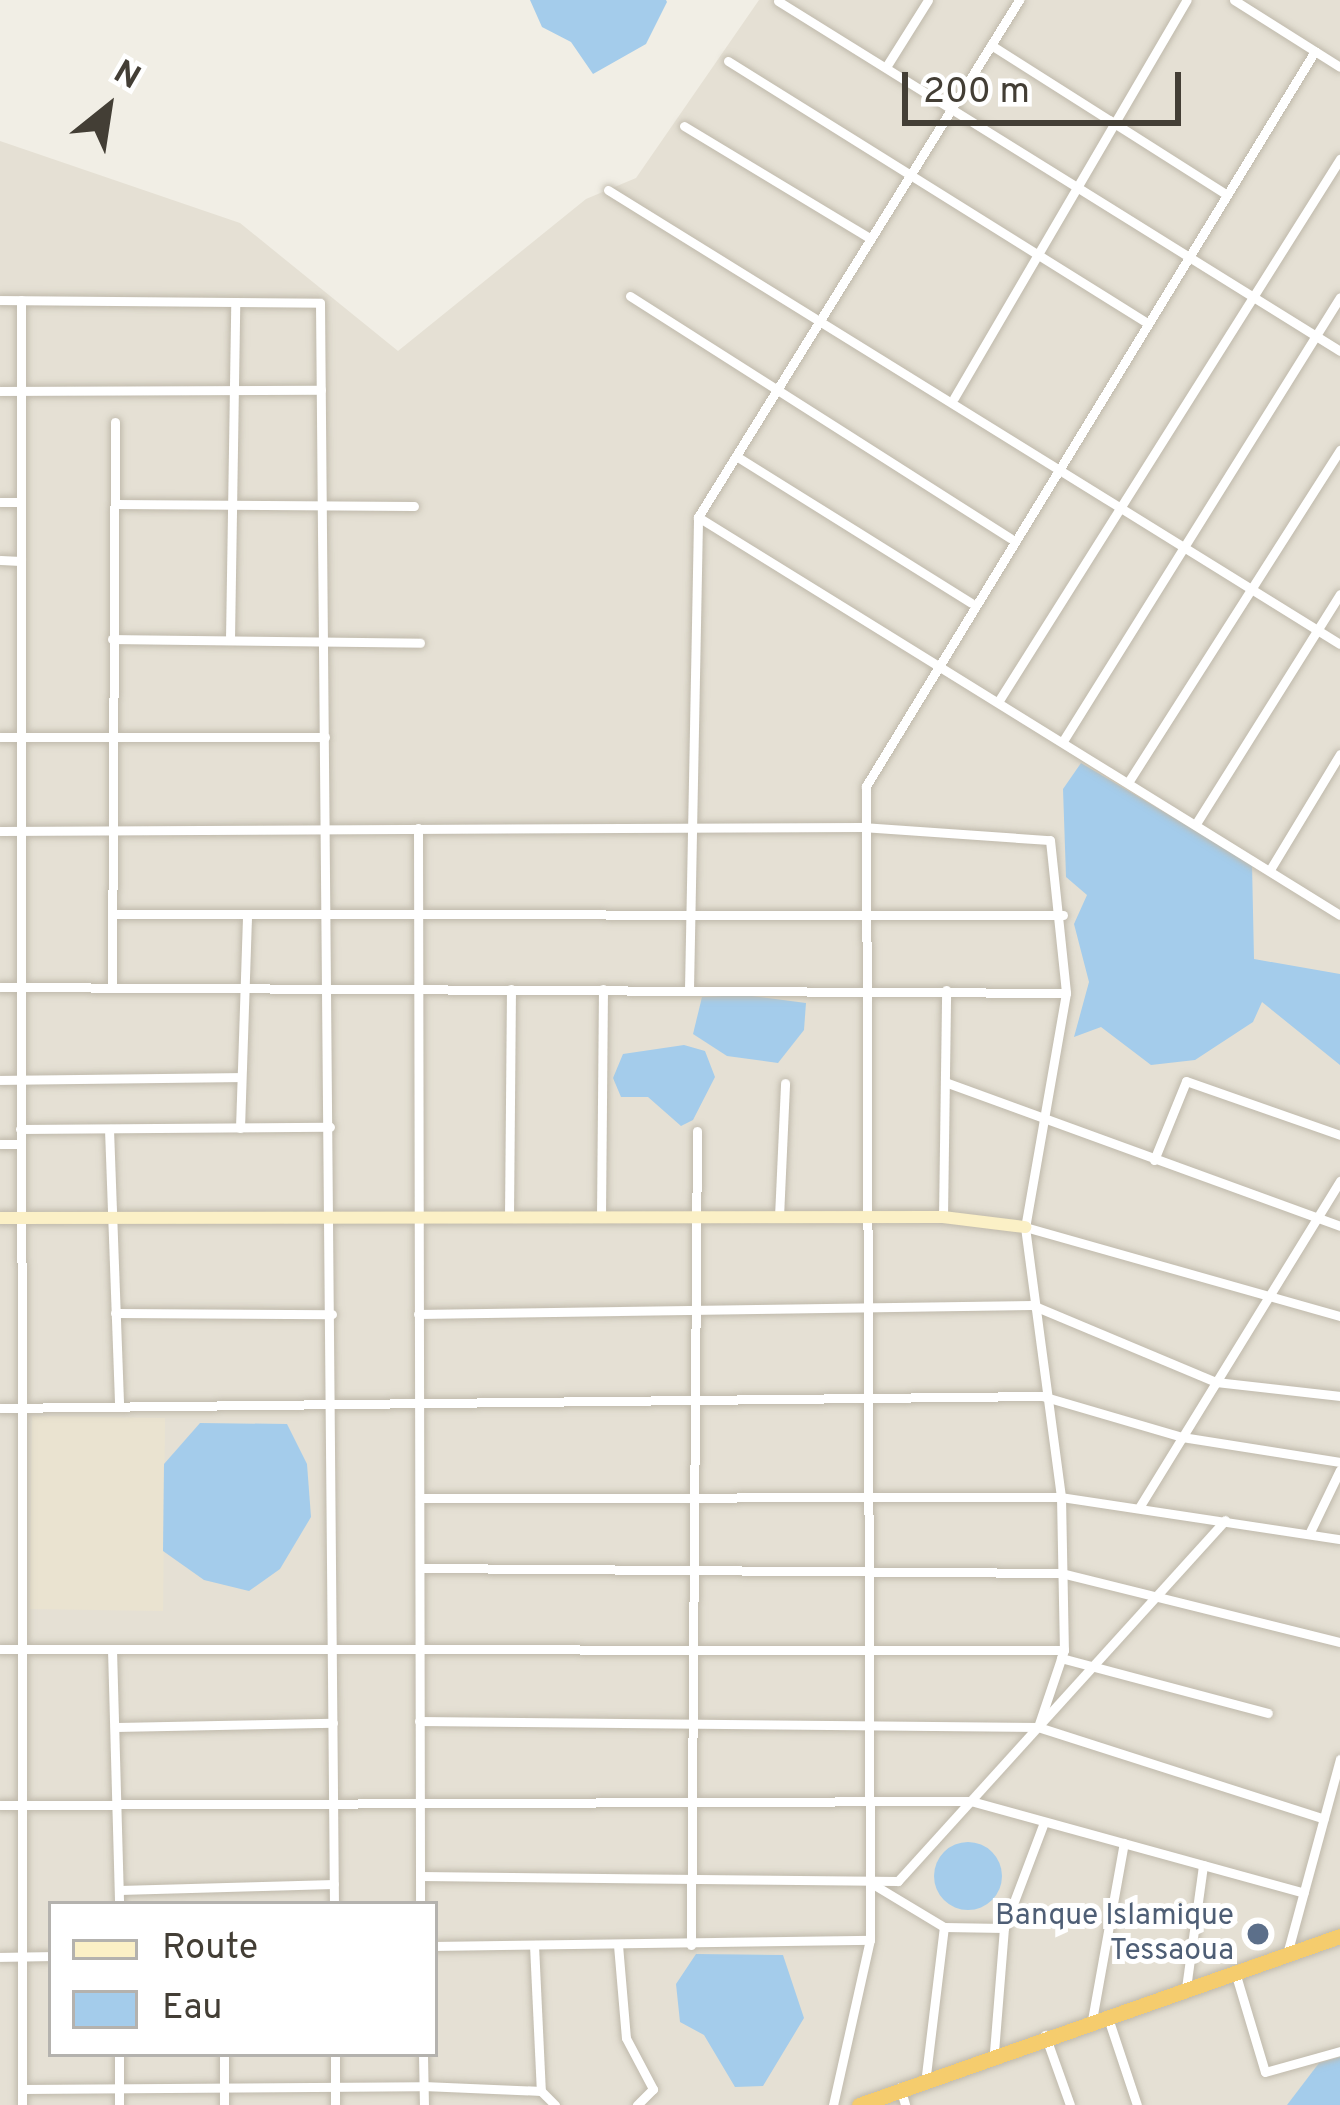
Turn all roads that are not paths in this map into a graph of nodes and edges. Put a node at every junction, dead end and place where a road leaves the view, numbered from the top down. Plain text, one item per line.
1 (928, 0) edge
2 (1018, 0) edge
3 (1187, 0) edge
4 (1234, 0) edge
5 (778, 1) edge
6 (991, 45) junction
7 (1315, 51) junction
8 (728, 61) dead end
9 (1340, 67) edge
10 (886, 68) junction
11 (951, 108) junction
12 (1115, 123) junction
13 (684, 126) dead end
14 (1340, 159) edge
15 (907, 173) junction
16 (1077, 187) junction
17 (608, 190) dead end
18 (1226, 194) junction
19 (868, 237) junction
20 (1037, 255) junction
21 (1188, 256) junction
22 (630, 296) dead end
23 (1253, 297) junction
24 (1340, 297) edge
25 (0, 300) edge
26 (21, 300) junction
27 (235, 302) junction
28 (823, 315) junction
29 (1145, 322) junction
30 (1316, 336) junction
31 (1340, 351) edge
32 (778, 388) junction
33 (233, 390) junction
34 (321, 390) junction
35 (0, 391) edge
36 (21, 391) junction
37 (953, 398) junction
38 (115, 422) dead end
39 (1340, 450) edge
40 (736, 456) junction
41 (1056, 464) junction
42 (0, 502) edge
43 (21, 502) junction
44 (115, 504) junction
45 (232, 505) junction
46 (1122, 505) junction
47 (322, 506) junction
48 (414, 506) dead end
49 (698, 517) junction
50 (1010, 538) junction
51 (1185, 545) junction
52 (0, 560) edge
53 (21, 561) junction
54 (1252, 588) junction
55 (1340, 594) edge
56 (970, 603) junction
57 (1318, 629) junction
58 (112, 639) junction
59 (230, 639) junction
60 (324, 640) junction
61 (420, 643) dead end
62 (1340, 644) edge
63 (934, 663) junction
64 (998, 702) junction
65 (0, 736) edge
66 (21, 736) junction
67 (110, 736) junction
68 (326, 737) junction
69 (1063, 741) junction
70 (1340, 754) edge
71 (1129, 781) junction
72 (1198, 822) junction
73 (862, 827) junction
74 (418, 829) junction
75 (695, 829) junction
76 (327, 830) junction
77 (0, 831) edge
78 (20, 831) junction
79 (108, 831) junction
80 (1271, 868) junction
81 (692, 908) junction
82 (1338, 908) edge
83 (863, 909) junction
84 (113, 914) junction
85 (418, 914) junction
86 (1063, 915) junction
87 (247, 916) junction
88 (328, 916) junction
89 (0, 987) edge
90 (20, 987) junction
91 (112, 988) junction
92 (244, 988) junction
93 (328, 988) junction
94 (418, 988) junction
95 (511, 988) junction
96 (603, 989) junction
97 (689, 989) junction
98 (864, 990) junction
99 (946, 990) junction
100 (1066, 993) junction
101 (242, 1077) junction
102 (20, 1079) junction
103 (0, 1080) edge
104 (944, 1082) junction
105 (785, 1083) dead end
106 (1047, 1121) junction
107 (240, 1127) junction
108 (330, 1127) junction
109 (20, 1129) junction
110 (109, 1129) junction
111 (697, 1131) dead end
112 (1340, 1135) edge
113 (0, 1144) edge
114 (20, 1144) junction
115 (1154, 1160) junction
116 (1340, 1181) edge
117 (420, 1217) junction
118 (509, 1217) junction
119 (601, 1217) junction
120 (690, 1217) junction
121 (779, 1217) junction
122 (943, 1217) junction
123 (1318, 1217) junction
124 (0, 1218) edge
125 (20, 1218) junction
126 (112, 1218) junction
127 (331, 1218) junction
128 (866, 1218) junction
129 (1340, 1226) edge
130 (1025, 1227) junction
131 (1269, 1295) junction
132 (1032, 1305) junction
133 (688, 1310) junction
134 (866, 1310) junction
135 (115, 1313) junction
136 (418, 1313) junction
137 (332, 1314) junction
138 (1340, 1316) edge
139 (1216, 1382) junction
140 (1042, 1396) junction
141 (1340, 1396) edge
142 (867, 1397) junction
143 (691, 1402) junction
144 (418, 1403) junction
145 (332, 1404) junction
146 (119, 1407) junction
147 (0, 1408) edge
148 (19, 1408) junction
149 (1182, 1437) junction
150 (1340, 1466) edge
151 (869, 1497) junction
152 (1061, 1497) junction
153 (420, 1498) junction
154 (697, 1498) junction
155 (1140, 1506) junction
156 (1225, 1520) junction
157 (1309, 1534) junction
158 (1340, 1539) edge
159 (422, 1568) junction
160 (868, 1570) junction
161 (693, 1571) junction
162 (1061, 1573) junction
163 (1161, 1592) junction
164 (1340, 1642) edge
165 (0, 1649) edge
166 (21, 1649) junction
167 (112, 1649) junction
168 (333, 1649) junction
169 (419, 1649) junction
170 (690, 1649) junction
171 (868, 1649) junction
172 (1062, 1654) junction
173 (1094, 1666) junction
174 (1268, 1713) dead end
175 (868, 1720) junction
176 (419, 1721) junction
177 (690, 1722) junction
178 (333, 1723) junction
179 (116, 1726) junction
180 (1038, 1727) junction
181 (1340, 1760) edge
182 (690, 1798) junction
183 (422, 1800) junction
184 (971, 1801) junction
185 (334, 1802) junction
186 (869, 1802) junction
187 (0, 1804) edge
188 (119, 1804) junction
189 (21, 1805) junction
190 (1324, 1819) junction
191 (1044, 1822) junction
192 (1124, 1844) junction
193 (1203, 1865) junction
194 (420, 1876) junction
195 (691, 1876) junction
196 (870, 1882) junction
197 (334, 1884) junction
198 (119, 1890) junction
199 (1304, 1893) junction
200 (119, 1901) edge
201 (334, 1901) edge
202 (420, 1901) edge
203 (944, 1927) junction
204 (1004, 1928) junction
205 (1340, 1936) edge
206 (870, 1940) junction
207 (618, 1945) junction
208 (691, 1945) junction
209 (438, 1946) edge
210 (534, 1946) junction
211 (1287, 1954) junction
212 (48, 1956) edge
213 (0, 1957) edge
214 (24, 1957) junction
215 (1235, 1972) junction
216 (1186, 1988) junction
217 (1099, 2017) junction
218 (1046, 2035) junction
219 (1340, 2051) edge
220 (994, 2052) junction
221 (119, 2057) edge
222 (224, 2057) edge
223 (335, 2057) edge
224 (423, 2057) edge
225 (926, 2075) junction
226 (423, 2086) junction
227 (900, 2086) junction
228 (335, 2088) junction
229 (22, 2089) junction
230 (224, 2089) junction
231 (118, 2090) junction
232 (541, 2091) junction
233 (22, 2105) edge
234 (118, 2105) edge
235 (224, 2105) edge
236 (335, 2105) edge
237 (424, 2105) edge
238 (555, 2105) edge
239 (637, 2105) edge
240 (833, 2105) edge
241 (859, 2105) edge
242 (905, 2105) edge
243 (1070, 2105) edge
244 (1137, 2105) edge

1 - 10 street
2 - 6 street
3 - 12 street
4 - 7 street
5 - 10 street
6 - 11 street
6 - 12 street
7 - 9 street
7 - 18 street
8 - 15 street
10 - 11 street
11 - 15 street
11 - 16 street
12 - 16 street
12 - 18 street
13 - 19 street
14 - 23 street
15 - 19 street
15 - 20 street
16 - 20 street
16 - 21 street
17 - 28 street
18 - 21 street
19 - 28 street
20 - 29 street
20 - 37 street
21 - 23 street
21 - 29 street
22 - 32 street
23 - 30 street
23 - 46 street
24 - 30 street
25 - 26 street
26 - 27 street
26 - 36 street
27 - 33 street
27 - 34 street
28 - 32 street
28 - 37 street
29 - 41 street
30 - 31 street
30 - 51 street
32 - 40 street
32 - 50 street
33 - 34 street
33 - 36 street
33 - 45 street
34 - 47 street
35 - 36 street
36 - 43 street
37 - 41 street
38 - 44 street
39 - 54 street
40 - 49 street
40 - 56 street
41 - 46 street
41 - 50 street
42 - 43 street
43 - 53 street
44 - 45 street
44 - 58 street
45 - 47 street
45 - 59 street
46 - 51 street
46 - 64 street
47 - 48 street
47 - 60 street
49 - 63 street
49 - 75 street
50 - 56 street
51 - 54 street
51 - 69 street
52 - 53 street
53 - 66 street
54 - 57 street
54 - 71 street
55 - 57 street
56 - 63 street
57 - 62 street
57 - 72 street
58 - 59 street
58 - 67 street
59 - 60 street
60 - 61 street
60 - 68 street
63 - 64 street
63 - 73 street
64 - 69 street
65 - 66 street
66 - 67 street
66 - 78 street
67 - 68 street
67 - 79 street
68 - 76 street
69 - 71 street
70 - 80 street
71 - 72 street
72 - 80 street
73 - 75 street
73 - 83 street
73 - 86 street
74 - 75 street
74 - 76 street
74 - 85 street
75 - 81 street
76 - 79 street
76 - 88 street
77 - 78 street
78 - 79 street
78 - 90 street
79 - 84 street
80 - 82 street
81 - 83 street
81 - 85 street
81 - 97 street
83 - 86 street
83 - 98 street
84 - 87 street
84 - 91 street
85 - 88 street
85 - 94 street
86 - 100 street
87 - 88 street
87 - 92 street
88 - 93 street
89 - 90 street
90 - 91 street
90 - 102 street
91 - 92 street
92 - 93 street
92 - 101 street
93 - 94 street
93 - 108 street
94 - 95 street
94 - 117 street
95 - 96 street
95 - 118 street
96 - 97 street
96 - 119 street
97 - 98 street
98 - 99 street
98 - 128 street
99 - 100 street
99 - 104 street
100 - 106 street
101 - 102 street
101 - 107 street
102 - 103 street
102 - 109 street
104 - 106 street
104 - 122 street
105 - 121 street
106 - 115 street
106 - 130 street
107 - 108 street
107 - 110 street
108 - 127 street
109 - 110 street
109 - 114 street
110 - 126 street
111 - 120 street
112 - 115 street
113 - 114 street
114 - 125 street
115 - 123 street
116 - 123 street
117 - 118 street
117 - 127 street
117 - 136 street
118 - 119 street
119 - 120 street
120 - 121 street
120 - 133 street
121 - 128 street
122 - 128 street
122 - 130 street
123 - 129 street
123 - 131 street
124 - 125 street
125 - 126 street
125 - 148 street
126 - 127 street
126 - 135 street
127 - 137 street
128 - 134 street
130 - 131 street
130 - 132 street
131 - 138 street
131 - 139 street
132 - 134 street
132 - 139 street
132 - 140 street
133 - 134 street
133 - 136 street
133 - 143 street
134 - 142 street
135 - 137 street
135 - 146 street
136 - 144 street
137 - 145 street
139 - 141 street
139 - 149 street
140 - 142 street
140 - 149 street
140 - 152 street
142 - 143 street
142 - 151 street
143 - 144 street
143 - 154 street
144 - 145 street
144 - 153 street
145 - 146 street
145 - 168 street
146 - 148 street
147 - 148 street
148 - 166 street
149 - 150 street
149 - 155 street
150 - 157 street
151 - 152 street
151 - 154 street
151 - 160 street
152 - 155 street
152 - 162 street
153 - 154 street
153 - 159 street
154 - 161 street
155 - 156 street
156 - 157 street
156 - 163 street
157 - 158 street
159 - 161 street
159 - 169 street
160 - 161 street
160 - 162 street
160 - 171 street
161 - 170 street
162 - 163 street
162 - 172 street
163 - 164 street
163 - 173 street
165 - 166 street
166 - 167 street
166 - 189 street
167 - 168 street
167 - 179 street
168 - 169 street
168 - 178 street
169 - 170 street
169 - 176 street
170 - 171 street
170 - 177 street
171 - 172 street
171 - 175 street
172 - 173 street
172 - 180 street
173 - 174 street
173 - 180 street
175 - 177 street
175 - 180 street
175 - 186 street
176 - 177 street
176 - 183 street
177 - 182 street
178 - 179 street
178 - 185 street
179 - 188 street
180 - 184 street
180 - 190 street
181 - 190 street
182 - 183 street
182 - 186 street
182 - 195 street
183 - 185 street
183 - 194 street
184 - 186 street
184 - 191 street
184 - 196 street
185 - 188 street
185 - 197 street
186 - 196 street
187 - 189 street
188 - 189 street
188 - 198 street
189 - 214 street
190 - 199 street
191 - 192 street
191 - 204 street
192 - 193 street
192 - 217 street
193 - 199 street
193 - 216 street
194 - 195 street
194 - 202 street
195 - 196 street
195 - 208 street
196 - 203 street
196 - 206 street
197 - 198 street
197 - 201 street
198 - 200 street
199 - 211 street
203 - 204 street
203 - 225 street
204 - 220 street
205 - 211 highway
206 - 208 street
206 - 240 street
207 - 208 street
207 - 210 street
207 - 239 street
209 - 210 street
210 - 232 street
211 - 215 highway
212 - 214 street
213 - 214 street
214 - 229 street
215 - 216 highway
215 - 219 street
216 - 217 highway
217 - 218 highway
217 - 244 street
218 - 220 highway
218 - 243 street
220 - 225 highway
221 - 231 street
222 - 230 street
223 - 228 street
224 - 226 street
225 - 227 highway
226 - 228 street
226 - 232 street
226 - 237 street
227 - 241 highway
227 - 242 street
228 - 230 street
228 - 236 street
229 - 231 street
229 - 233 street
230 - 231 street
230 - 235 street
231 - 234 street
232 - 238 street

